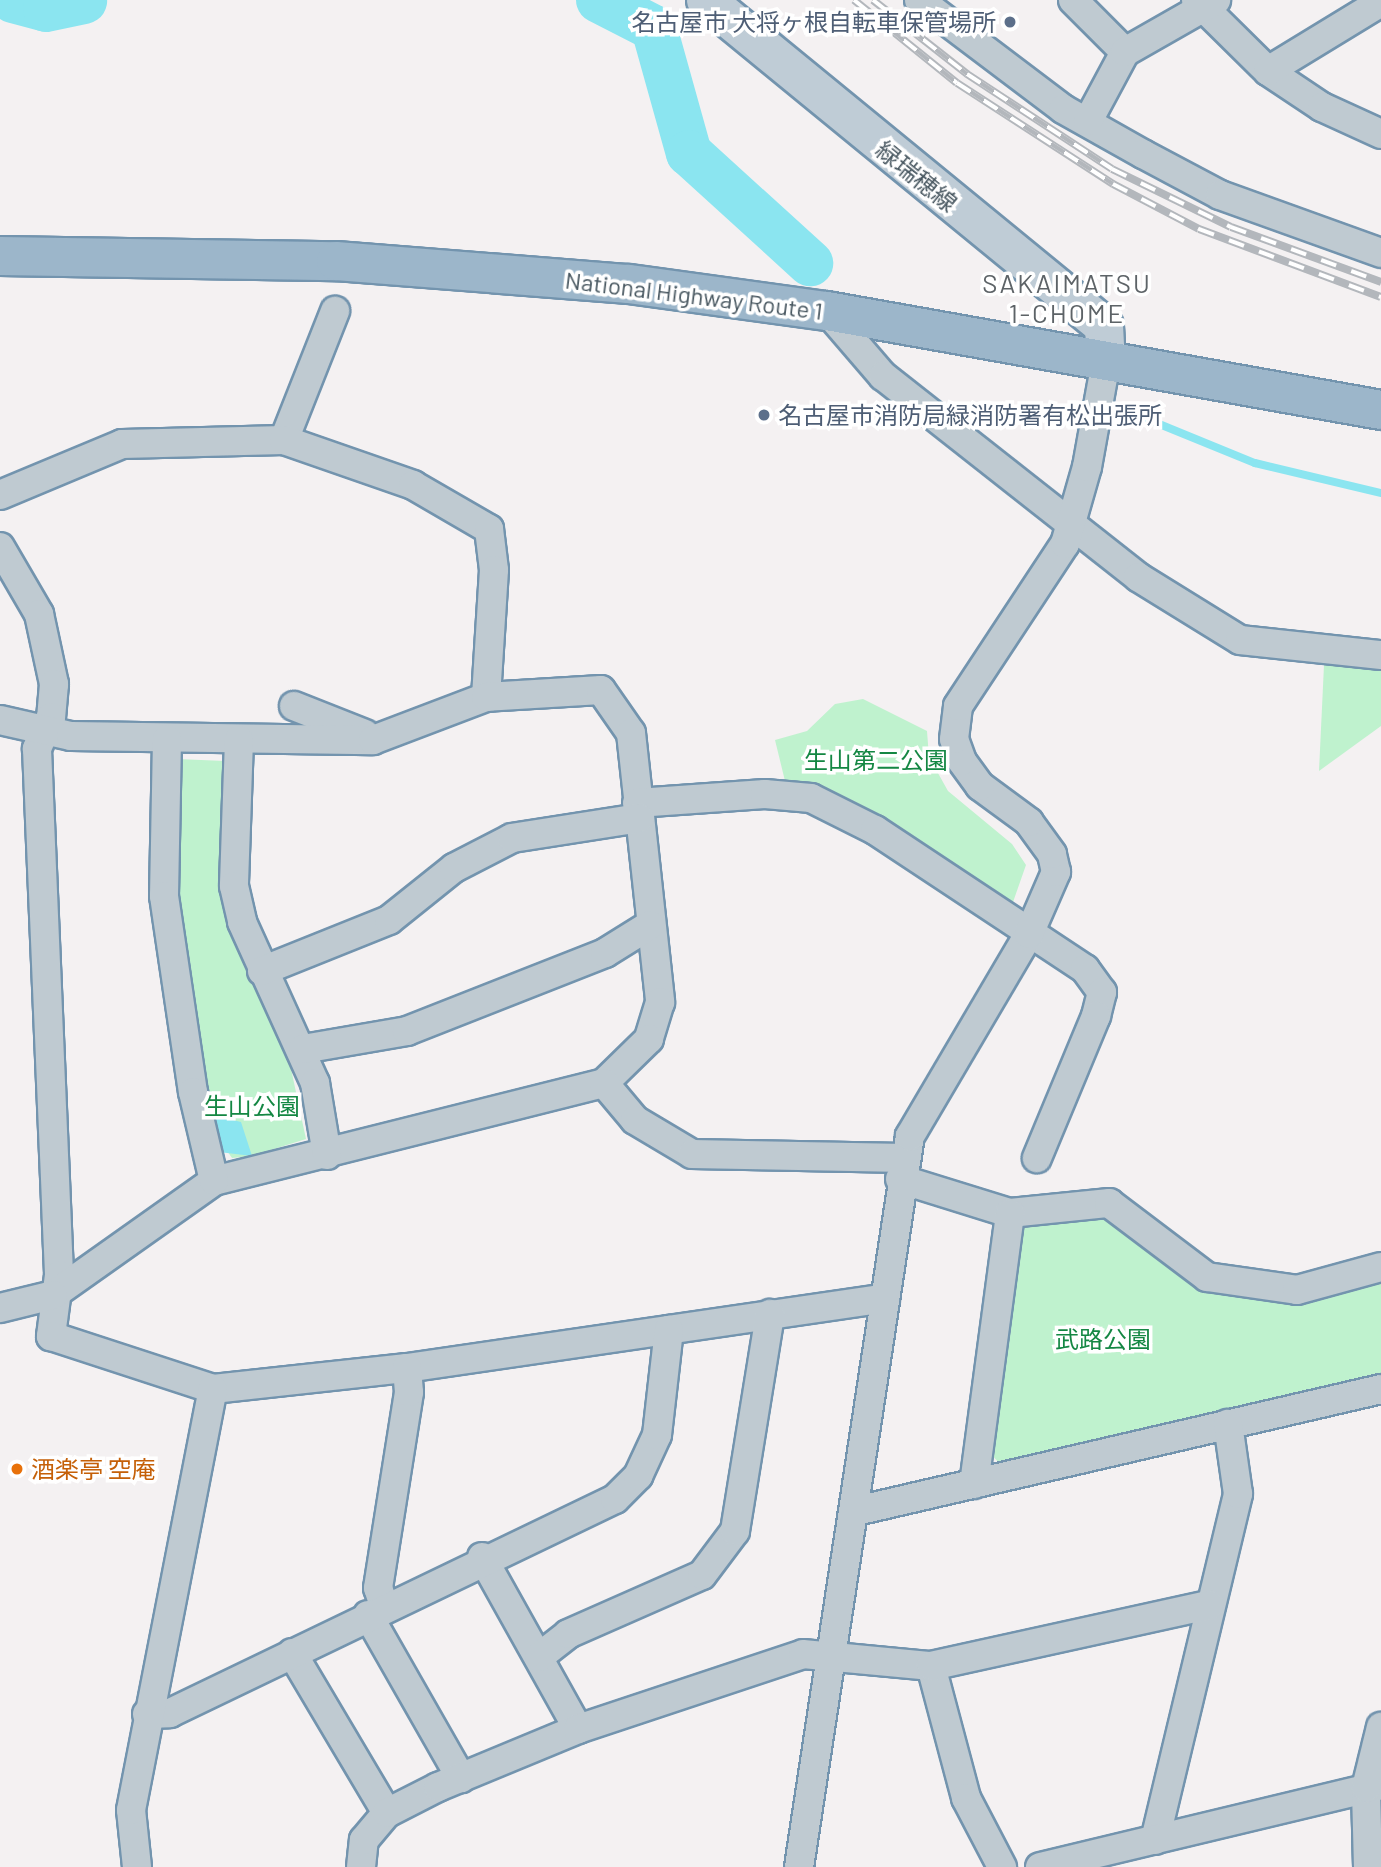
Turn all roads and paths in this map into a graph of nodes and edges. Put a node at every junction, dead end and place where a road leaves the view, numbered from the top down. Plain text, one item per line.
1 (706, 0) edge
2 (919, 0) edge
3 (1073, 0) edge
4 (1381, 2) edge
5 (1205, 3) edge
6 (1125, 52) junction
7 (1268, 71) junction
8 (1088, 121) junction
9 (1381, 134) edge
10 (1381, 253) edge
11 (0, 256) edge
12 (335, 311) dead end
13 (827, 311) junction
14 (1106, 361) junction
15 (1381, 410) edge
16 (285, 440) junction
17 (0, 495) edge
18 (1070, 528) junction
19 (0, 547) edge
20 (1381, 655) edge
21 (486, 697) junction
22 (293, 706) dead end
23 (0, 720) edge
24 (47, 732) junction
25 (166, 740) junction
26 (239, 740) junction
27 (373, 740) junction
28 (638, 811) junction
29 (650, 925) junction
30 (1029, 934) junction
31 (262, 971) junction
32 (303, 1049) junction
33 (604, 1083) junction
34 (327, 1155) junction
35 (1037, 1158) dead end
36 (903, 1168) junction
37 (214, 1181) junction
38 (1010, 1213) junction
39 (1381, 1267) edge
40 (53, 1295) junction
41 (885, 1298) junction
42 (0, 1308) edge
43 (770, 1314) junction
44 (669, 1330) junction
45 (407, 1368) junction
46 (213, 1389) junction
47 (1381, 1389) edge
48 (1228, 1424) junction
49 (974, 1484) junction
50 (856, 1511) junction
51 (482, 1557) junction
52 (1209, 1605) junction
53 (376, 1610) junction
54 (292, 1653) junction
55 (832, 1654) junction
56 (539, 1657) junction
57 (931, 1666) junction
58 (147, 1714) junction
59 (1381, 1727) edge
60 (578, 1729) junction
61 (461, 1778) junction
62 (1373, 1787) edge
63 (387, 1813) junction
64 (1155, 1840) junction
65 (137, 1867) edge
66 (360, 1867) edge
67 (799, 1867) edge
68 (1002, 1867) edge
69 (1040, 1867) edge
70 (1368, 1867) edge

1 - 14 main road, 緑瑞穂線
2 - 8 street
3 - 6 street
4 - 7 street
5 - 6 street
5 - 7 street
6 - 8 street
7 - 9 street
8 - 10 street
11 - 13 highway, National Highway Route 1
12 - 16 street
13 - 14 highway, National Highway Route 1
13 - 18 street
14 - 15 highway, National Highway Route 1
14 - 18 street
16 - 17 street
16 - 21 street
18 - 20 street
18 - 30 street
19 - 24 street
21 - 27 street
21 - 28 street
22 - 27 street
23 - 24 street
24 - 25 street
24 - 40 street
25 - 26 street
25 - 37 street
26 - 27 street
26 - 31 street
28 - 29 street
28 - 30 street
28 - 31 street
29 - 32 street
29 - 33 street
30 - 35 street
30 - 36 street
31 - 32 street
32 - 34 street
33 - 34 street
33 - 36 street
34 - 37 street
36 - 38 street
36 - 41 street
37 - 40 street
38 - 39 street
38 - 49 street
40 - 42 street
40 - 46 street
41 - 43 street
41 - 50 street
43 - 44 street
43 - 56 street
44 - 45 street
44 - 51 street
45 - 46 street
45 - 53 street
46 - 58 street
47 - 48 street
48 - 49 street
48 - 52 street
49 - 50 street
50 - 55 street
51 - 53 street
51 - 56 street
52 - 57 street
52 - 64 street
53 - 54 street
53 - 61 street
54 - 58 street
54 - 63 street
55 - 57 street
55 - 60 street
55 - 67 street
56 - 60 street
57 - 68 street
58 - 65 street
59 - 62 street
60 - 61 street
61 - 63 street
62 - 64 street
62 - 70 street
63 - 66 street
64 - 69 street

